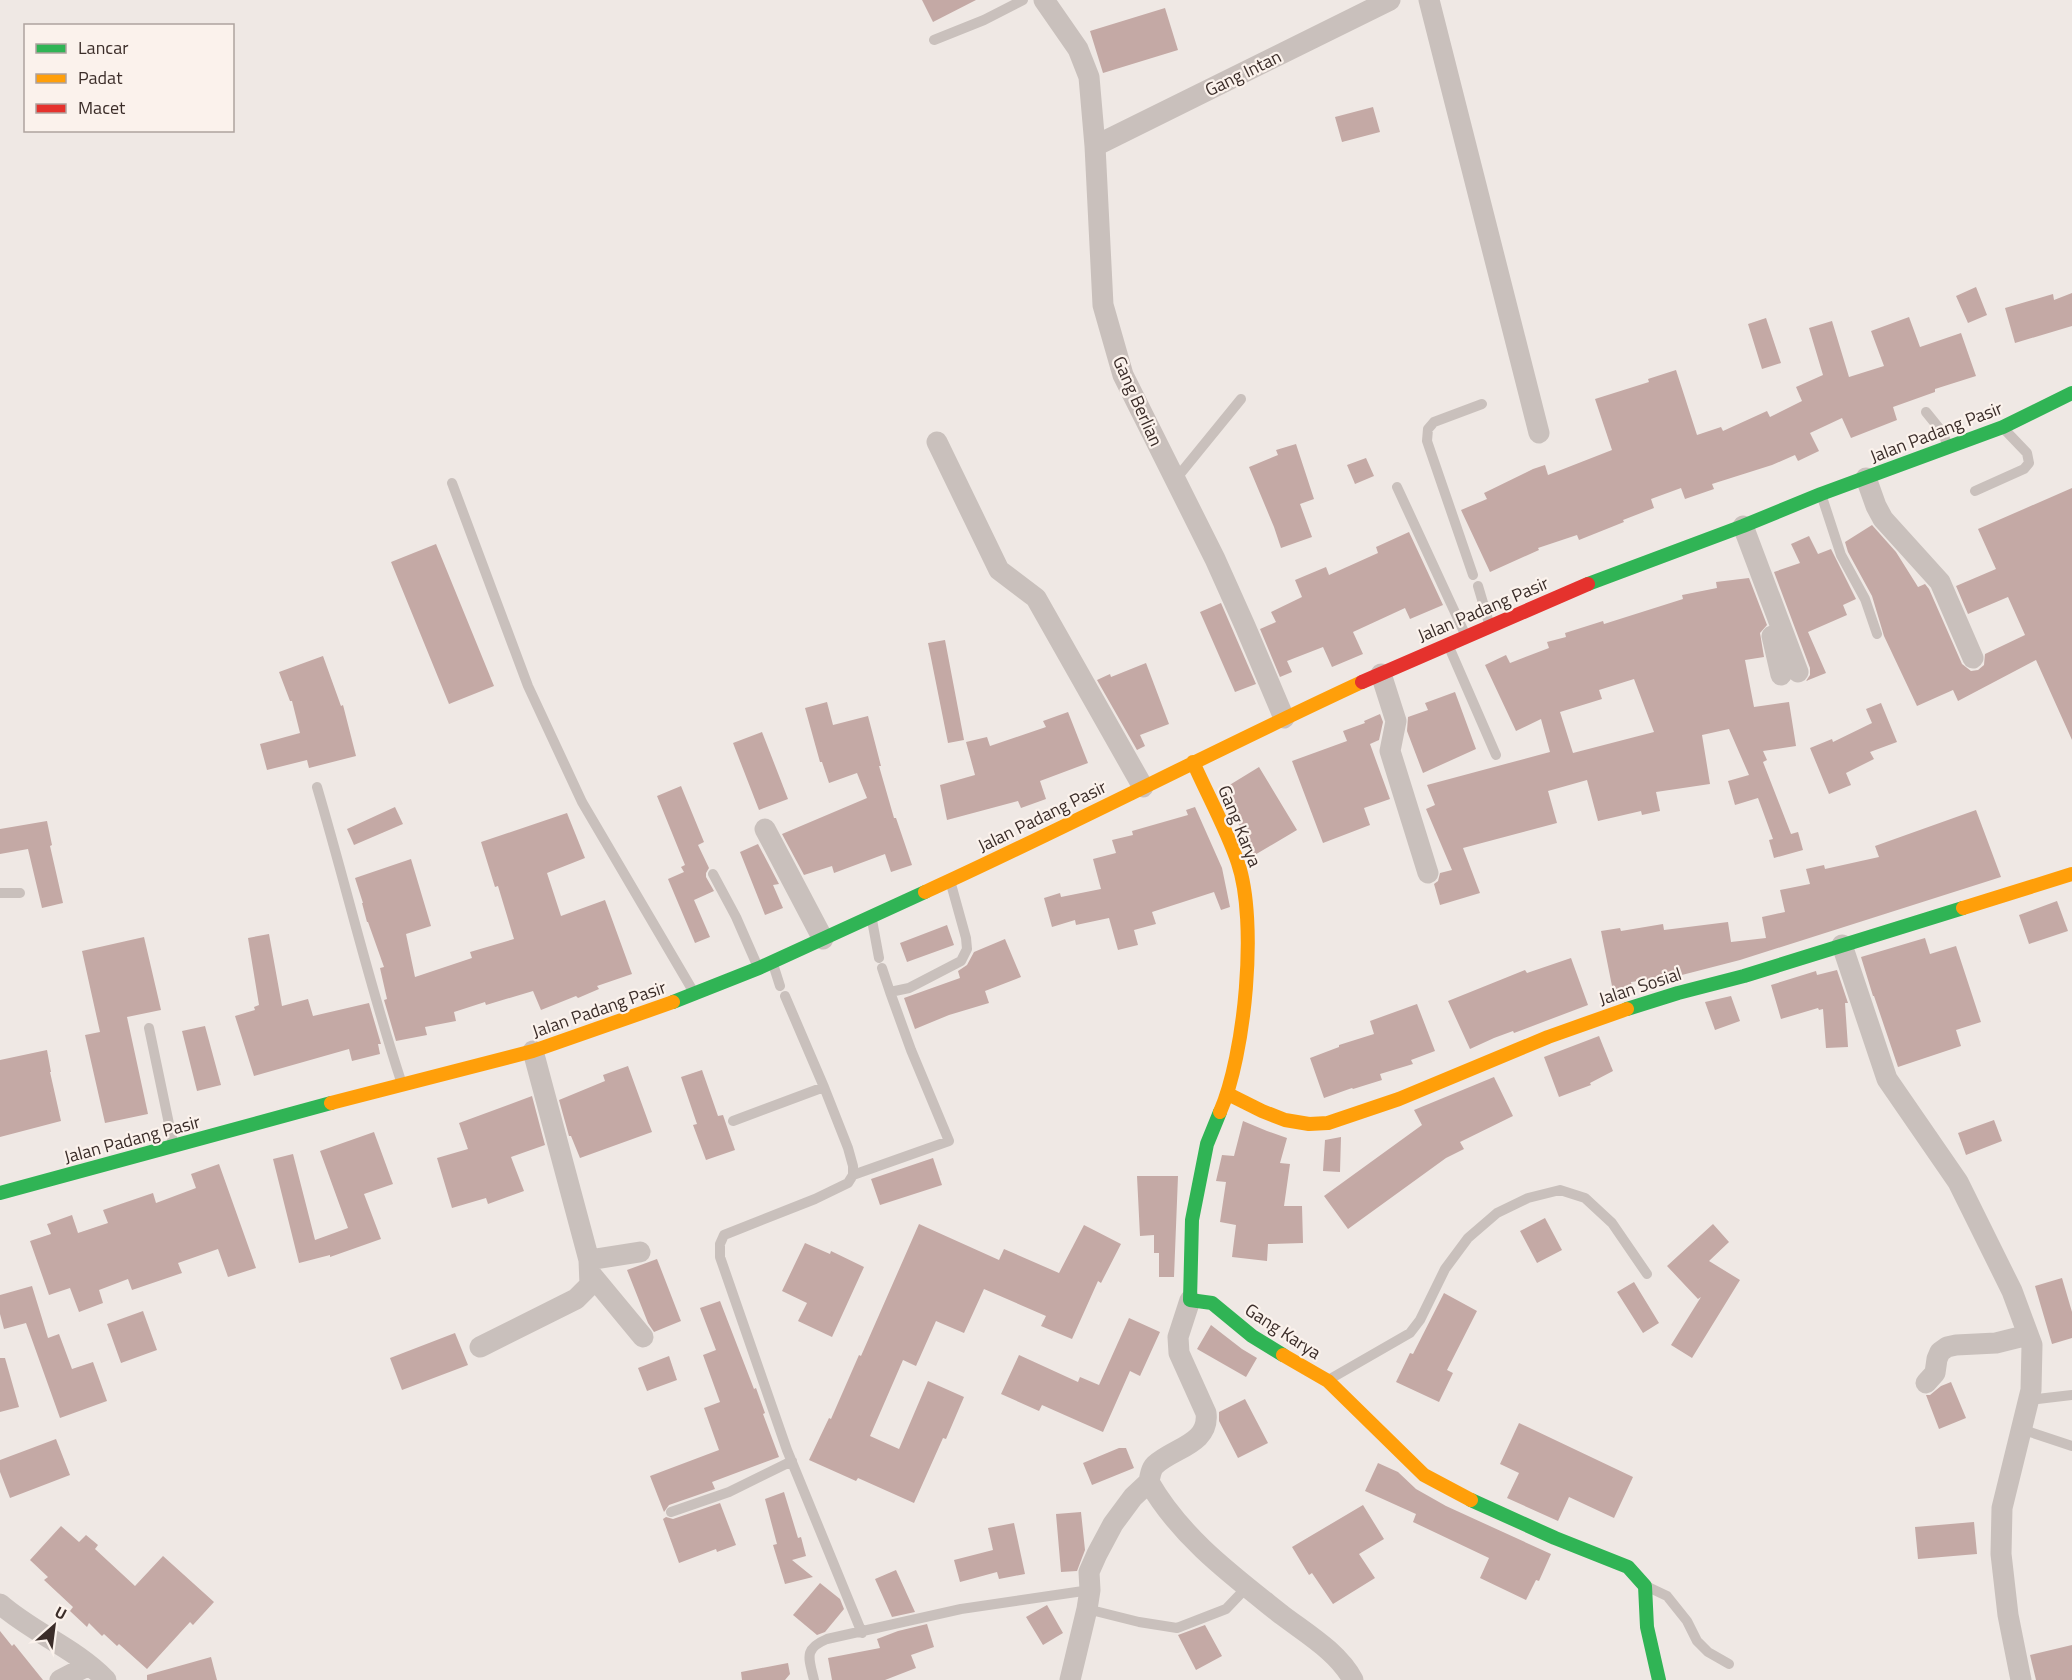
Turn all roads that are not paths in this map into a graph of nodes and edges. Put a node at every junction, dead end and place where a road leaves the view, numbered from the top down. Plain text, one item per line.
1 (1023, 0) edge
2 (1044, 0) edge
3 (1390, 0) edge
4 (1429, 0) edge
5 (934, 40) dead end
6 (1095, 146) junction
7 (2072, 393) edge
8 (1241, 399) dead end
9 (1482, 404) dead end
10 (1926, 412) dead end
11 (2003, 427) junction
12 (1539, 433) dead end
13 (937, 442) dead end
14 (1948, 447) junction
15 (1866, 478) junction
16 (1175, 481) junction
17 (452, 483) dead end
18 (1397, 487) dead end
19 (1975, 491) dead end
20 (1821, 494) junction
21 (1743, 526) junction
22 (1473, 575) dead end
23 (1478, 586) dead end
24 (1490, 626) junction
25 (1877, 634) dead end
26 (1466, 636) junction
27 (1447, 644) junction
28 (1973, 658) dead end
29 (1381, 674) junction
30 (1790, 674) dead end
31 (1284, 718) junction
32 (1496, 755) dead end
33 (1193, 762) junction
34 (317, 787) dead end
35 (1143, 787) junction
36 (765, 829) dead end
37 (1428, 873) dead end
38 (713, 874) dead end
39 (2072, 874) edge
40 (950, 881) junction
41 (0, 893) edge
42 (20, 893) dead end
43 (871, 917) junction
44 (823, 939) junction
45 (1842, 945) junction
46 (772, 962) junction
47 (759, 968) junction
48 (890, 992) junction
49 (696, 994) junction
50 (149, 1028) dead end
51 (533, 1051) junction
52 (402, 1084) junction
53 (824, 1087) junction
54 (1228, 1094) junction
55 (733, 1121) dead end
56 (174, 1146) junction
57 (853, 1175) junction
58 (0, 1193) edge
59 (639, 1251) dead end
60 (590, 1266) junction
61 (1647, 1274) dead end
62 (1190, 1300) junction
63 (2028, 1335) junction
64 (643, 1337) dead end
65 (480, 1347) dead end
66 (1328, 1381) junction
67 (1926, 1383) dead end
68 (2072, 1395) edge
69 (2028, 1400) junction
70 (2021, 1430) junction
71 (2072, 1446) edge
72 (792, 1461) junction
73 (1149, 1482) junction
74 (671, 1512) dead end
75 (1645, 1586) junction
76 (1247, 1587) junction
77 (1088, 1600) junction
78 (0, 1604) edge
79 (862, 1633) junction
80 (1729, 1664) dead end
81 (89, 1665) junction
82 (60, 1680) edge
83 (106, 1680) edge
84 (814, 1680) edge
85 (1070, 1680) edge
86 (1353, 1680) edge
87 (1659, 1680) edge
88 (2021, 1680) edge

1 - 5 lane
2 - 6 street, Gang Berlian
3 - 6 street, Gang Intan
4 - 12 street
6 - 16 street, Gang Berlian
7 - 11 main road, Jalan Padang Pasir
8 - 16 lane
9 - 22 lane
10 - 14 lane
11 - 14 main road, Jalan Padang Pasir
11 - 19 lane
13 - 35 street
14 - 15 main road, Jalan Padang Pasir
15 - 20 main road, Jalan Padang Pasir
15 - 28 street
16 - 31 street, Gang Berlian
17 - 49 lane
18 - 26 lane
20 - 21 main road, Jalan Padang Pasir
20 - 25 lane
21 - 24 main road, Jalan Padang Pasir
21 - 30 street
23 - 24 lane
24 - 26 main road, Jalan Padang Pasir
26 - 27 main road, Jalan Padang Pasir
27 - 29 main road, Jalan Padang Pasir
27 - 32 lane
29 - 31 main road, Jalan Padang Pasir
29 - 37 street
31 - 33 main road, Jalan Padang Pasir
33 - 35 main road, Jalan Padang Pasir
33 - 54 main road, Gang Karya
34 - 52 lane
35 - 40 main road, Jalan Padang Pasir
36 - 44 street
38 - 47 lane
39 - 45 main road, Jalan Sosial
40 - 43 main road, Jalan Padang Pasir
40 - 48 lane
41 - 42 lane
43 - 44 main road, Jalan Padang Pasir
43 - 48 lane
44 - 46 main road, Jalan Padang Pasir
45 - 54 main road, Jalan Sosial
45 - 63 street
46 - 47 main road, Jalan Padang Pasir
46 - 53 lane
47 - 49 main road, Jalan Padang Pasir
48 - 57 lane
49 - 51 main road, Jalan Padang Pasir
50 - 56 lane
51 - 52 main road, Jalan Padang Pasir
51 - 60 street
52 - 56 main road, Jalan Padang Pasir
53 - 55 lane
53 - 57 lane
54 - 62 main road, Gang Karya
56 - 58 main road, Jalan Padang Pasir
57 - 72 lane
59 - 60 street
60 - 64 street
60 - 65 street
61 - 66 lane
62 - 66 main road, Gang Karya
62 - 73 street
63 - 67 street
63 - 69 street
66 - 75 main road, Gang Karya
68 - 69 lane
69 - 70 street
70 - 71 lane
70 - 88 street
72 - 74 lane
72 - 79 lane
73 - 76 street
73 - 77 street
75 - 80 lane
75 - 87 main road
76 - 77 lane
76 - 86 street
77 - 79 lane
77 - 85 street
78 - 81 street
79 - 84 lane
81 - 82 street
81 - 83 street

